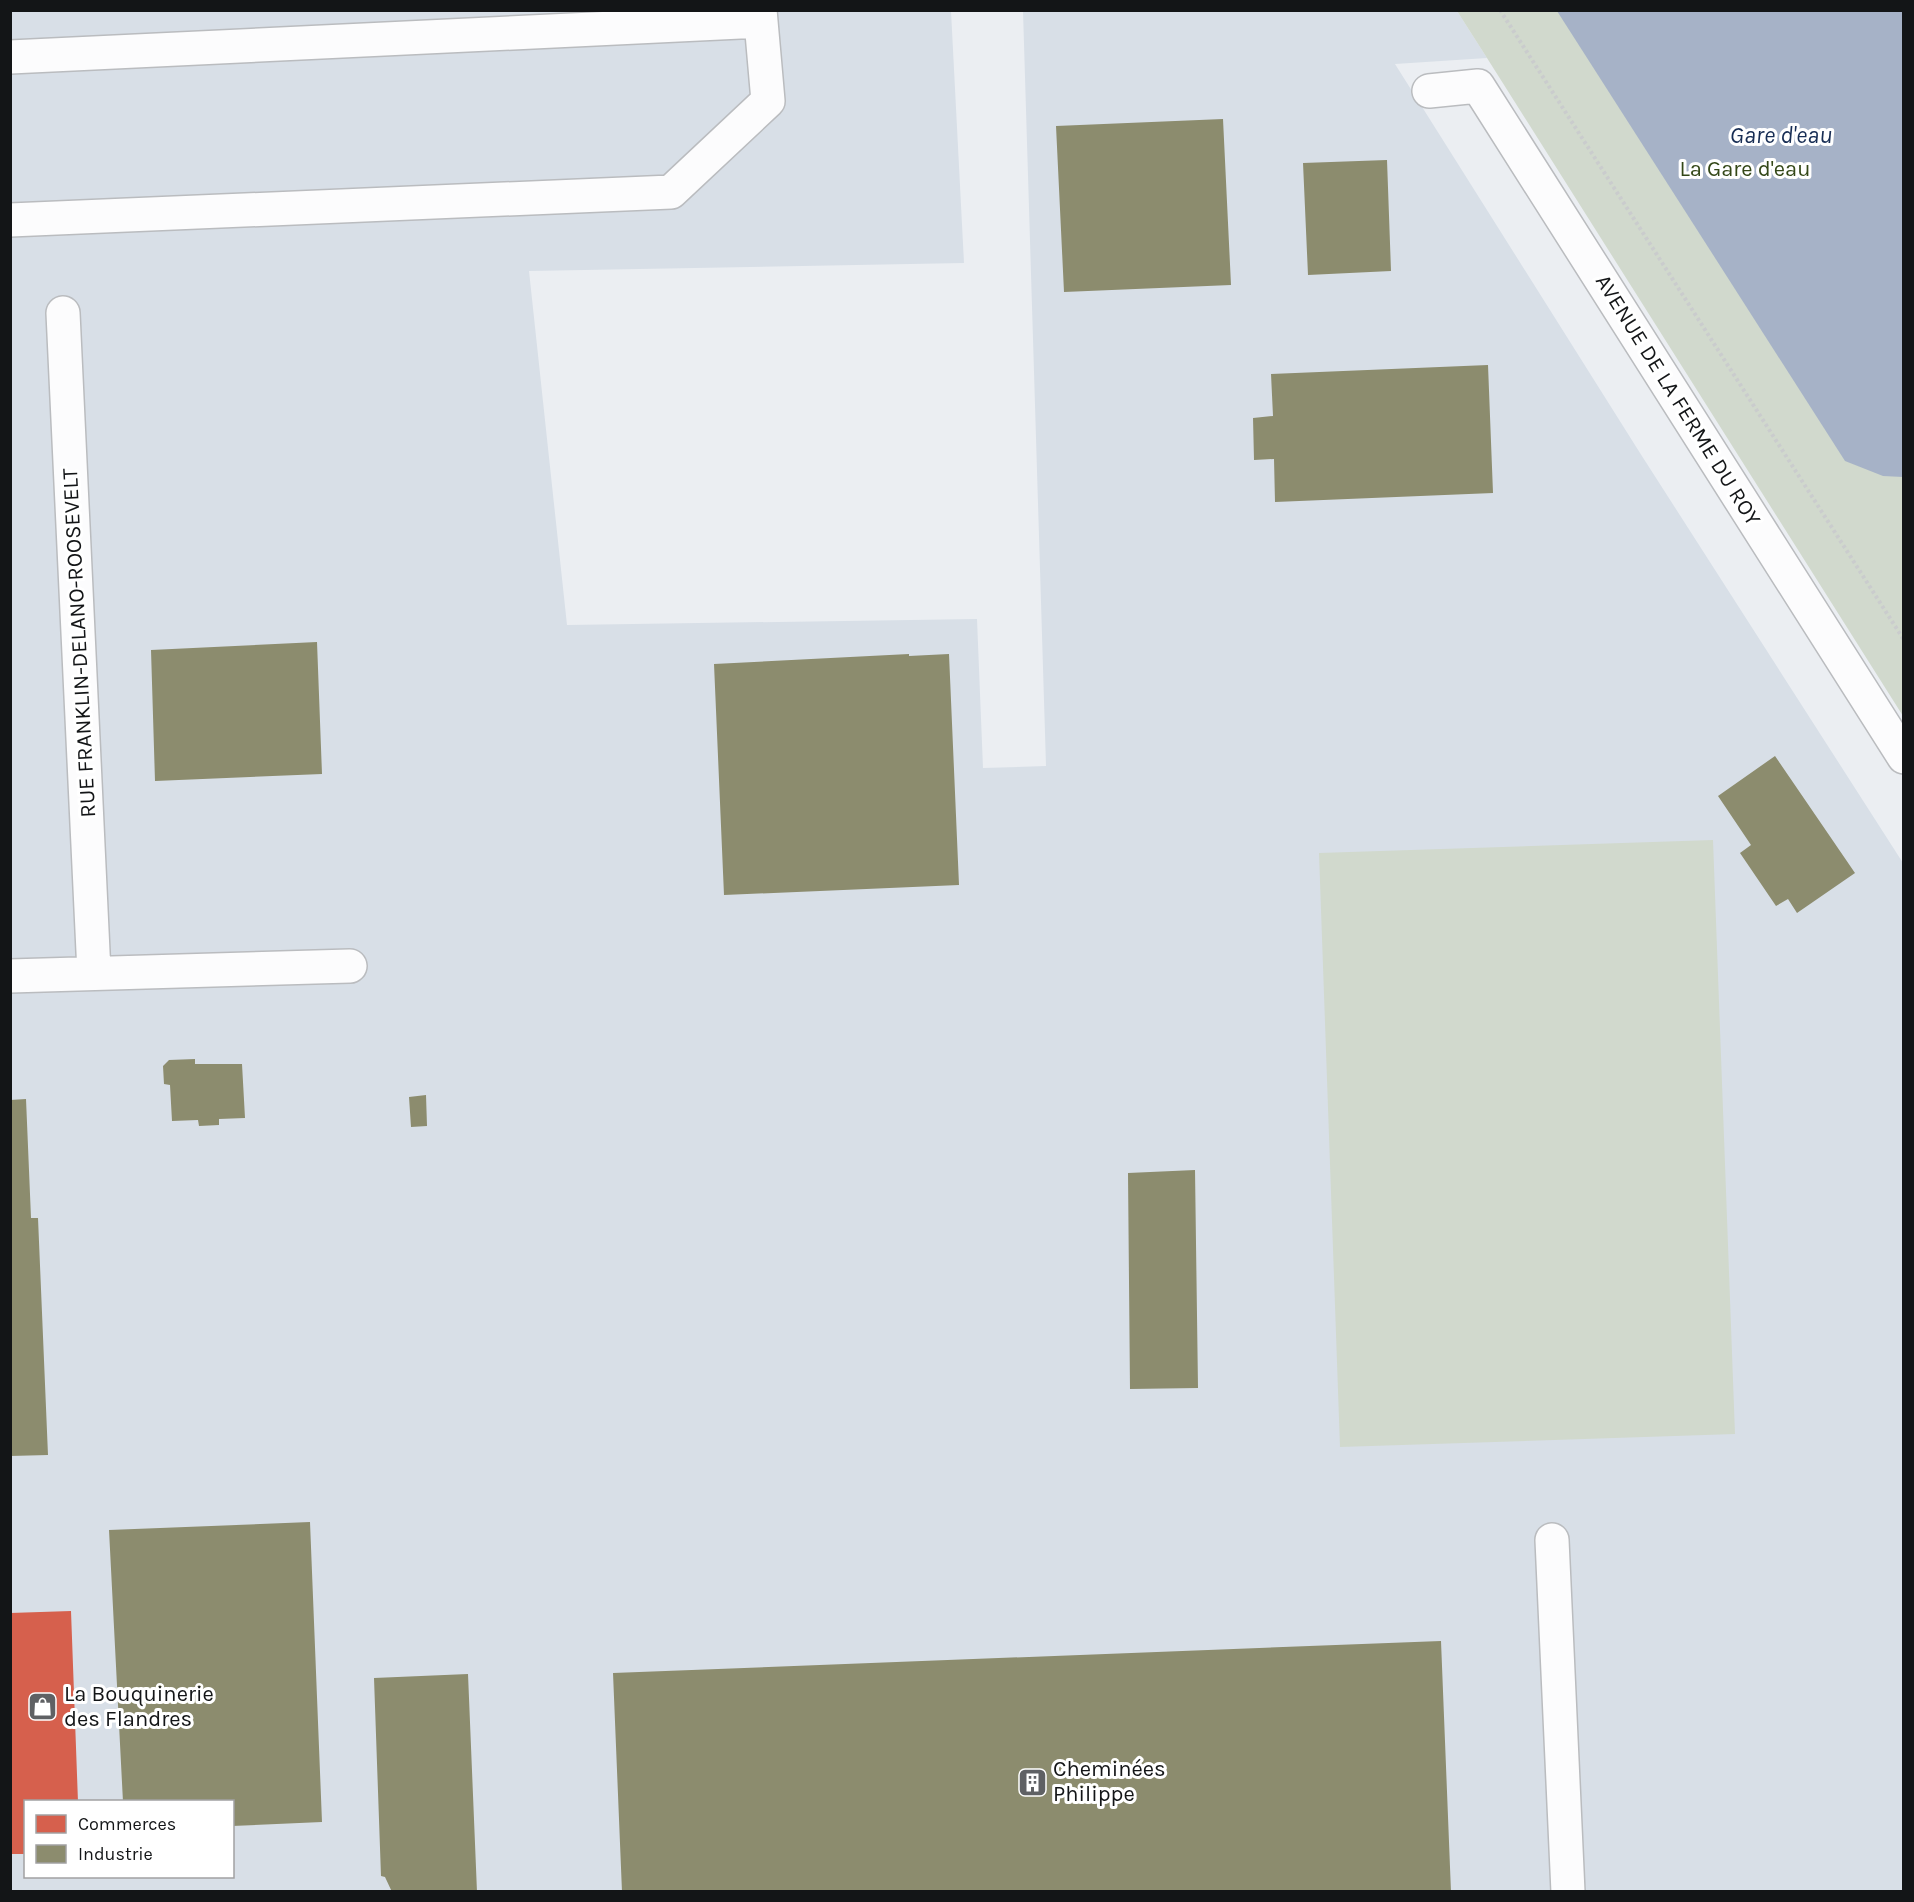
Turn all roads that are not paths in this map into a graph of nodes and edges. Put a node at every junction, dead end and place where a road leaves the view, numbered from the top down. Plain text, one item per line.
1 (760, 16) edge
2 (10, 57) edge
3 (1429, 91) dead end
4 (10, 220) edge
5 (63, 313) dead end
6 (1904, 757) edge
7 (350, 966) dead end
8 (94, 974) junction
9 (10, 976) edge
10 (1552, 1540) dead end
11 (1568, 1892) edge

1 - 2 street
1 - 4 street
3 - 6 street, AVENUE DE LA FERME DU ROY
5 - 8 street, RUE FRANKLIN-DELANO-ROOSEVELT
7 - 8 street
8 - 9 street
10 - 11 street

